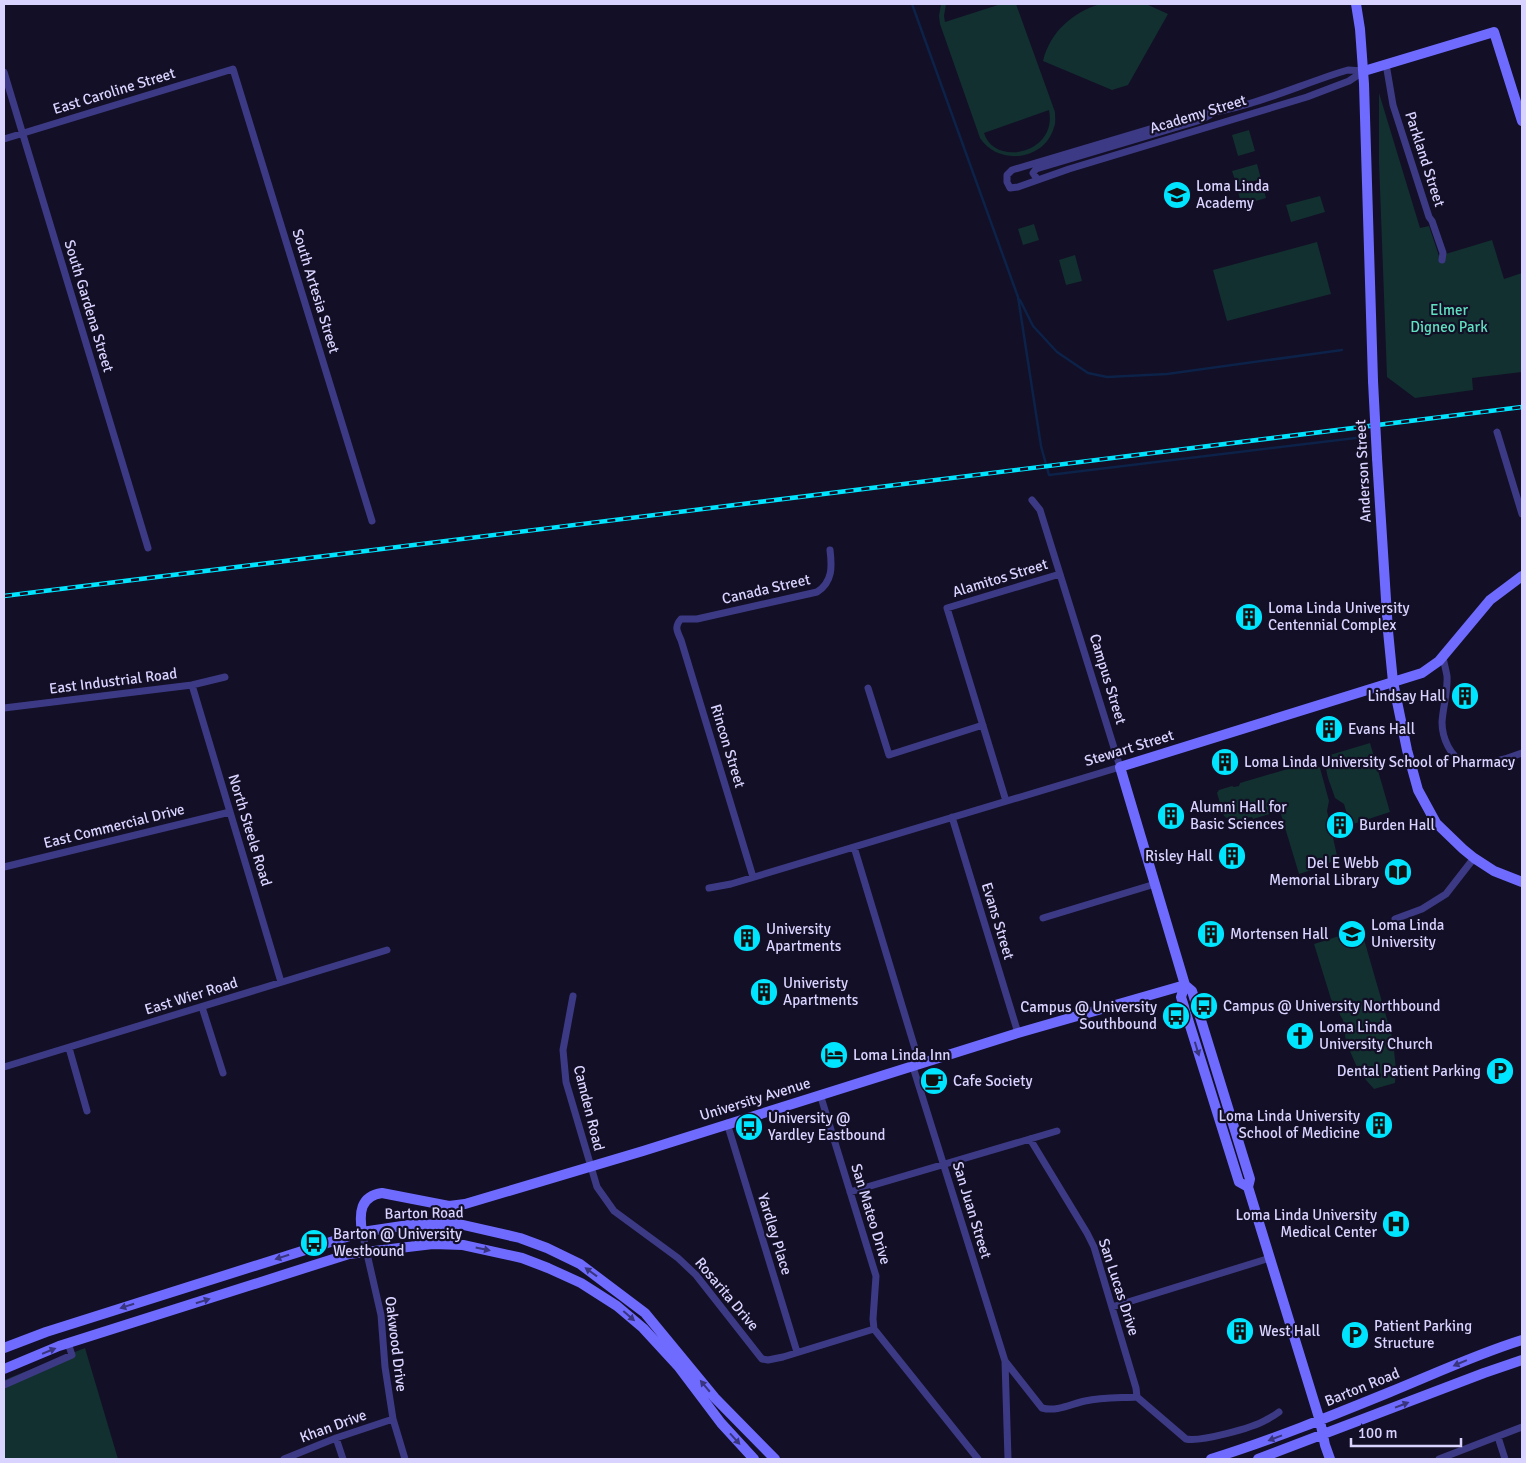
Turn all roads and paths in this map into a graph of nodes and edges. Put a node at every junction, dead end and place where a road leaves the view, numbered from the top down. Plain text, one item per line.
1 (1356, 4) edge
2 (1386, 64) junction
3 (233, 69) joint
4 (1364, 70) junction
5 (4, 72) edge
6 (1215, 112) junction
7 (1522, 121) edge
8 (23, 133) junction
9 (4, 139) edge
10 (1037, 179) junction
11 (1442, 260) dead end
12 (1496, 432) dead end
13 (1032, 500) dead end
14 (1522, 514) edge
15 (372, 521) dead end
16 (148, 548) dead end
17 (830, 550) dead end
18 (1060, 574) junction
19 (1522, 576) edge
20 (677, 623) joint
21 (1443, 657) junction
22 (225, 677) dead end
23 (1393, 682) junction
24 (192, 685) junction
25 (868, 688) dead end
26 (4, 708) edge
27 (983, 726) junction
28 (1522, 753) edge
29 (1120, 767) junction
30 (1006, 800) junction
31 (230, 812) junction
32 (952, 817) junction
33 (854, 847) junction
34 (1474, 858) junction
35 (4, 867) edge
36 (754, 877) junction
37 (1522, 882) edge
38 (1155, 884) junction
39 (708, 888) dead end
40 (1043, 918) dead end
41 (1395, 919) dead end
42 (387, 950) dead end
43 (281, 982) junction
44 (1185, 985) junction
45 (574, 996) dead end
46 (202, 1007) junction
47 (1018, 1034) junction
48 (68, 1048) junction
49 (917, 1066) junction
50 (4, 1067) edge
51 (222, 1073) dead end
52 (820, 1094) junction
53 (87, 1111) dead end
54 (727, 1123) junction
55 (1057, 1131) dead end
56 (1030, 1139) junction
57 (944, 1165) junction
58 (590, 1166) junction
59 (850, 1192) junction
60 (362, 1232) junction
61 (365, 1251) junction
62 (1270, 1258) junction
63 (1112, 1307) junction
64 (874, 1328) junction
65 (1522, 1340) edge
66 (68, 1344) junction
67 (4, 1348) edge
68 (798, 1352) junction
69 (1522, 1360) edge
70 (1005, 1361) junction
71 (4, 1369) edge
72 (4, 1385) edge
73 (1137, 1397) junction
74 (1279, 1412) dead end
75 (393, 1419) junction
76 (1320, 1421) junction
77 (1522, 1427) edge
78 (1324, 1435) junction
79 (1498, 1437) junction
80 (336, 1438) junction
81 (284, 1459) edge
82 (343, 1459) edge
83 (405, 1459) edge
84 (754, 1459) edge
85 (774, 1459) edge
86 (978, 1459) edge
87 (1008, 1459) edge
88 (1211, 1459) edge
89 (1258, 1459) edge
90 (1330, 1459) edge
91 (1439, 1459) edge
92 (1505, 1459) edge

1 - 4 main road, Anderson Street
2 - 4 main road, Academy Street
2 - 7 main road, Academy Street
2 - 11 street, Parkland Street
3 - 8 street, East Caroline Street
3 - 15 street, South Artesia Street
4 - 6 street, Academy Street
4 - 10 street, Academy Street
4 - 23 main road, Anderson Street, bridge
5 - 8 street, South Gardena Street
6 - 10 street, Academy Street
6 - 10 street, Academy Street
8 - 9 street, East Caroline Street
8 - 16 street, South Gardena Street
12 - 14 street
13 - 18 street, Campus Street
17 - 20 street, Canada Street
18 - 27 street, Alamitos Street
18 - 29 street, Campus Street
19 - 21 main road, Stewart Street
20 - 36 street, Rincon Street
21 - 23 main road, Stewart Street
21 - 28 street
22 - 24 street, East Industrial Road
23 - 29 main road, Stewart Street
23 - 34 main road, Anderson Street
24 - 26 street, East Industrial Road
24 - 31 street, North Steele Road
25 - 27 street
27 - 30 street
29 - 30 street, Stewart Street
29 - 38 main road, Campus Street
30 - 32 street, Stewart Street
31 - 35 street, East Commercial Drive
31 - 43 street, North Steele Road
32 - 33 street, Stewart Street
32 - 47 street, Evans Street
33 - 36 street, Stewart Street
33 - 49 street, San Juan Street
34 - 37 main road, Anderson Street
34 - 41 street
36 - 39 street, Stewart Street
38 - 40 street
38 - 44 main road, Campus Street
42 - 43 street, East Wier Road
43 - 46 street, East Wier Road
44 - 47 main road, University Avenue
44 - 62 main road, Campus Street
45 - 58 street, Camden Road
46 - 48 street, East Wier Road
46 - 51 street
47 - 49 main road, University Avenue
48 - 50 street, East Wier Road
48 - 53 street
49 - 52 main road, University Avenue
49 - 57 street, San Juan Street
52 - 54 main road, University Avenue
52 - 59 street, San Mateo Drive
54 - 58 main road, University Avenue
54 - 68 street, Yardley Place
55 - 56 street
56 - 57 street
56 - 63 street, San Lucas Drive
57 - 59 street
57 - 70 street, San Juan Street
58 - 60 main road, University Avenue
58 - 68 street, Rosarita Drive
59 - 64 street, San Mateo Drive
60 - 61 street, Oakwood Drive
60 -> 67 main road, Barton Road
85 -> 60 main road, Barton Road
66 -> 61 main road, Barton Road
61 - 75 street, Oakwood Drive
61 -> 84 main road, Barton Road
62 - 63 street
62 - 76 main road, Campus Street
63 - 73 street, San Lucas Drive
64 - 68 street, Rosarita Drive
64 - 86 street
65 -> 76 main road, Barton Road
71 -> 66 main road, Barton Road
66 - 72 street
78 -> 69 main road, Barton Road
70 - 73 street, San Juan Street
70 - 87 street, San Juan Street
73 - 74 street
75 - 80 street, Khan Drive
75 - 83 street, Oakwood Drive
76 - 78 main road
76 -> 88 main road, Barton Road
77 - 79 street
78 - 89 main road, Barton Road
78 - 90 main road
79 - 91 street
79 - 92 street
80 - 81 street, Khan Drive
80 - 82 street

